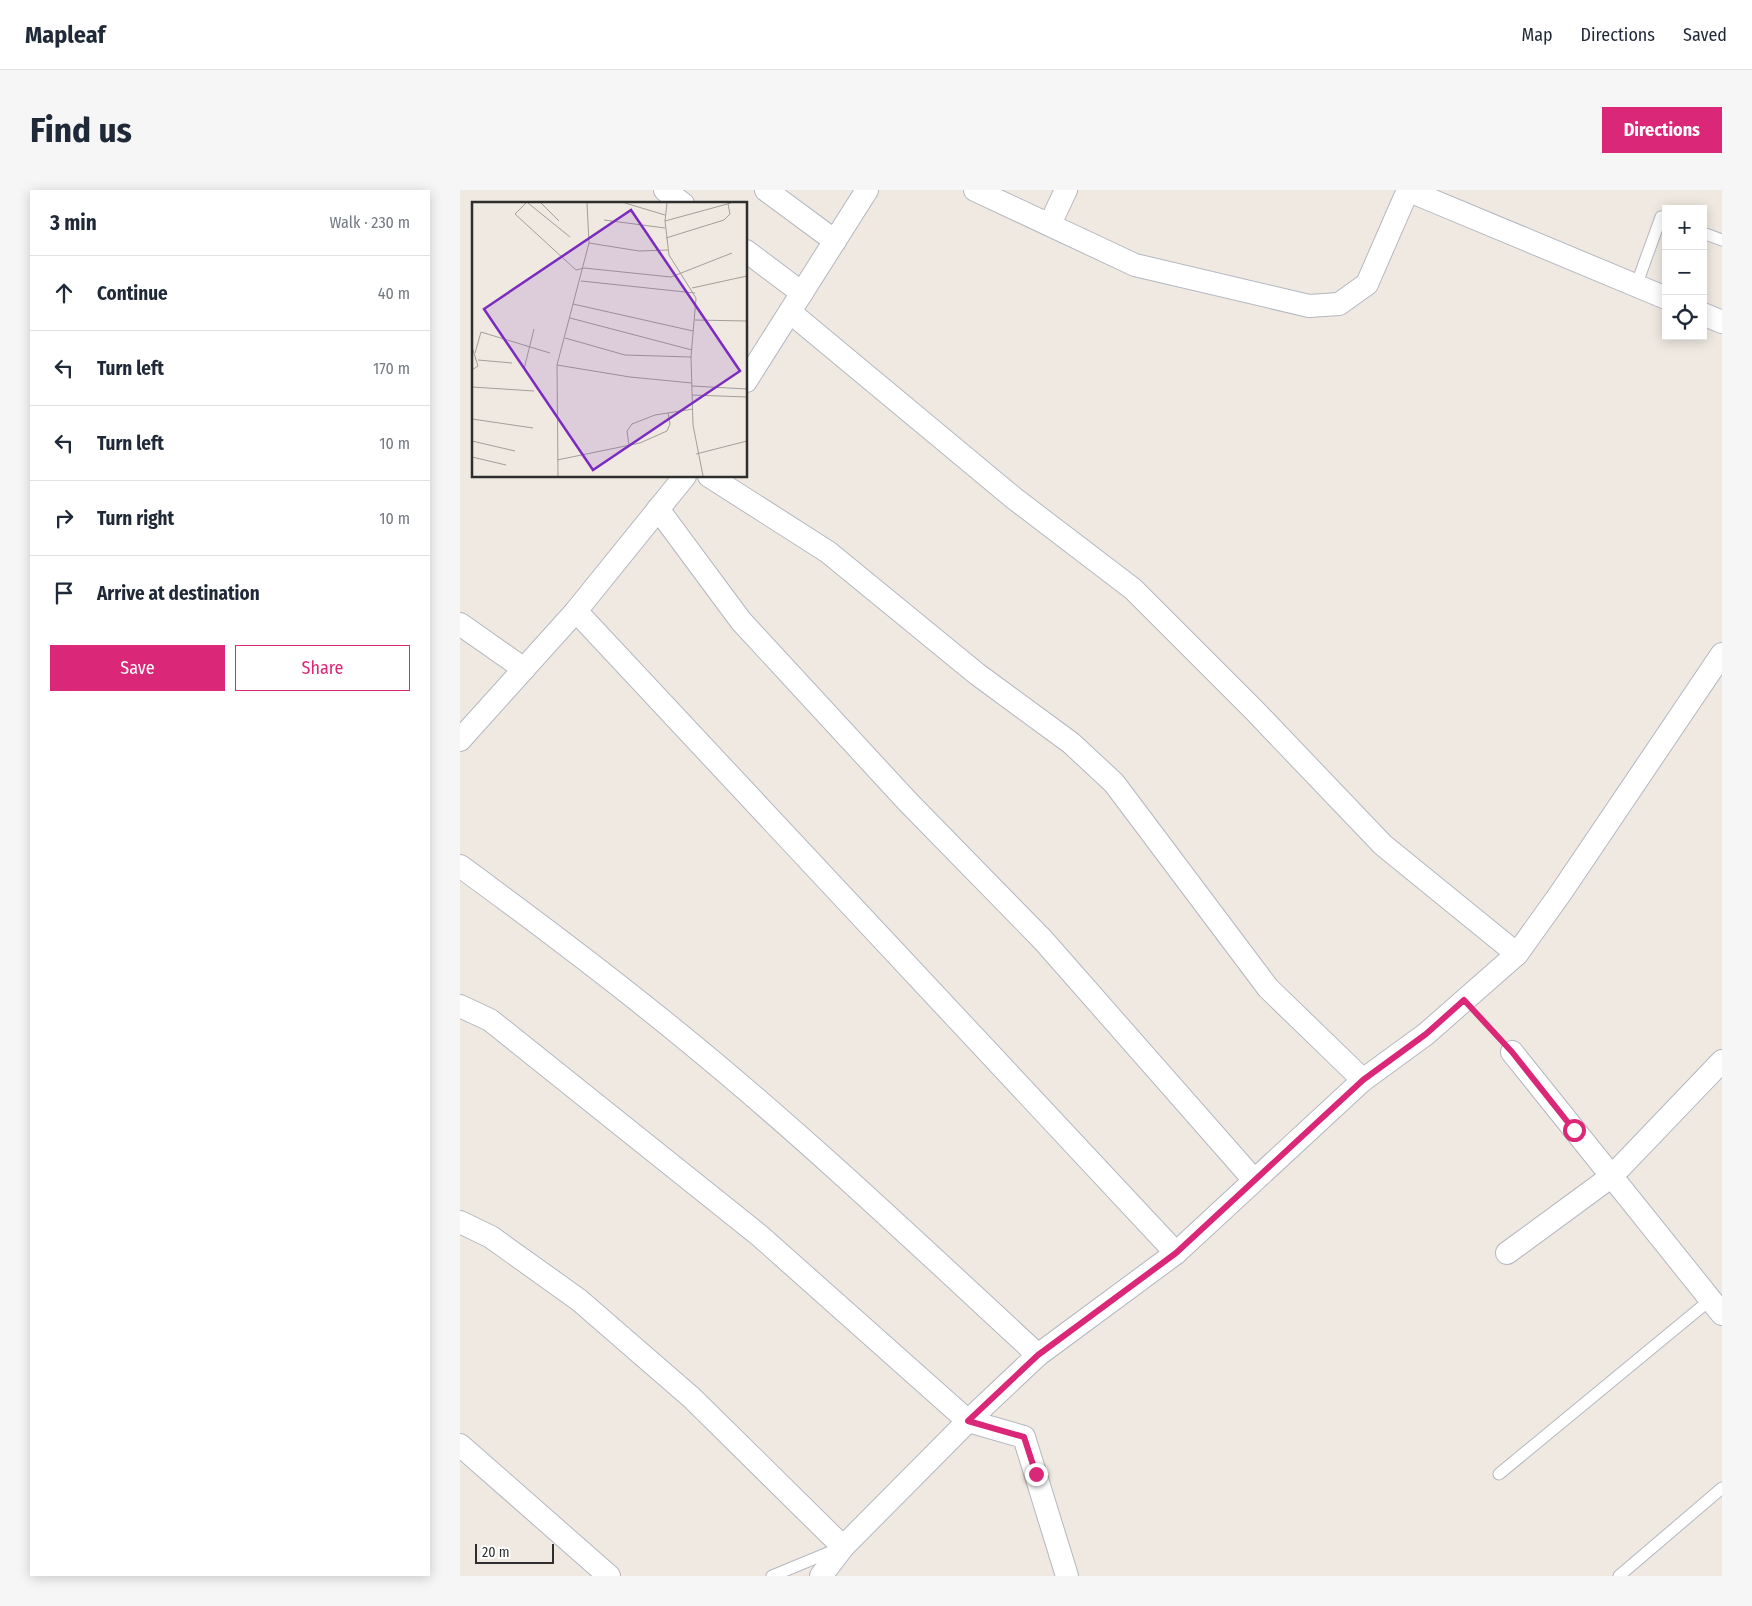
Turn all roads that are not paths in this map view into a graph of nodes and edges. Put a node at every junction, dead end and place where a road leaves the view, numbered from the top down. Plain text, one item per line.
1 (665, 190) edge
2 (766, 190) edge
3 (867, 190) edge
4 (975, 190) edge
5 (1066, 190) edge
6 (1407, 190) edge
7 (680, 202) edge
8 (1662, 217) edge
9 (1050, 224) junction
10 (1707, 234) edge
11 (1722, 240) edge
12 (835, 241) junction
13 (748, 252) edge
14 (1636, 286) junction
15 (802, 293) junction
16 (1662, 296) edge
17 (790, 312) junction
18 (1707, 316) edge
19 (1722, 322) edge
20 (748, 378) edge
21 (682, 478) edge
22 (712, 478) edge
23 (658, 509) junction
24 (576, 612) junction
25 (460, 624) edge
26 (1722, 654) edge
27 (524, 669) junction
28 (460, 740) edge
29 (460, 866) edge
30 (1517, 954) junction
31 (460, 1006) edge
32 (1512, 1052) road end
33 (1722, 1061) edge
34 (1363, 1080) junction
35 (1612, 1176) junction
36 (1254, 1180) junction
37 (460, 1222) edge
38 (1176, 1253) junction
39 (1507, 1253) dead end
40 (1716, 1307) edge
41 (1038, 1355) junction
42 (968, 1421) junction
43 (460, 1445) edge
44 (1499, 1474) dead end
45 (1722, 1488) edge
46 (843, 1547) junction
47 (609, 1576) edge
48 (772, 1576) edge
49 (821, 1576) edge
50 (1067, 1576) edge
51 (1619, 1576) edge

1 - 7 street
2 - 12 street
3 - 12 street
4 - 9 street
5 - 9 street
6 - 9 street
6 - 14 street
8 - 14 lane
10 - 11 lane
12 - 15 street
13 - 15 street
14 - 16 street
15 - 17 street
17 - 20 street
17 - 30 street
18 - 19 street
21 - 23 street
22 - 34 street
23 - 24 street
23 - 36 street
24 - 27 street
24 - 38 street
25 - 27 street
26 - 30 street
27 - 28 street
29 - 41 street
30 - 34 street
31 - 42 street
32 - 35 street
33 - 35 street
34 - 36 street
35 - 39 street
35 - 40 street
36 - 38 street
37 - 46 street
38 - 41 street
40 - 44 lane
41 - 42 street
42 - 46 street
42 - 50 street
43 - 47 street
45 - 51 lane
46 - 48 lane
46 - 49 street

